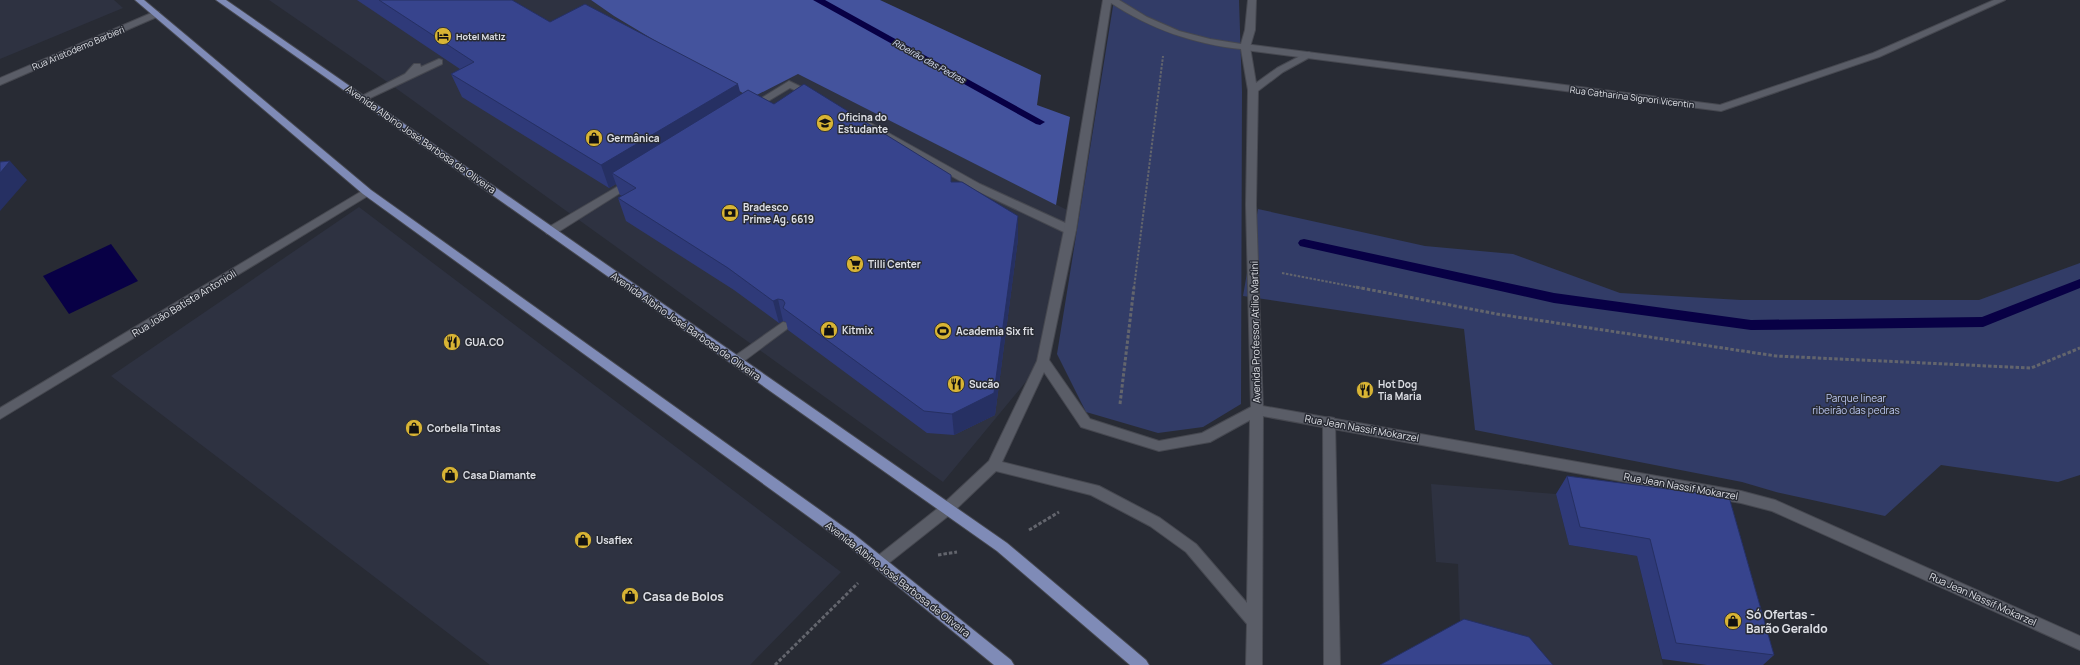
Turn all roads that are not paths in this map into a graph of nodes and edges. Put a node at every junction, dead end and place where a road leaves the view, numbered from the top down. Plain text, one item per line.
1 (139, 0) edge
2 (220, 0) edge
3 (1108, 0) edge
4 (1113, 0) edge
5 (2001, 0) edge
6 (1249, 1) edge
7 (156, 14) junction
8 (1245, 47) junction
9 (1309, 56) junction
10 (439, 62) edge
11 (417, 66) dead end
12 (408, 76) junction
13 (0, 82) edge
14 (1253, 90) junction
15 (363, 98) junction
16 (824, 100) edge
17 (742, 114) edge
18 (856, 118) edge
19 (639, 176) edge
20 (976, 186) junction
21 (367, 192) junction
22 (958, 200) edge
23 (1070, 230) junction
24 (551, 231) junction
25 (783, 326) edge
26 (736, 361) junction
27 (1043, 361) junction
28 (1257, 410) junction
29 (0, 414) edge
30 (1329, 422) junction
31 (994, 465) junction
32 (947, 509) junction
33 (880, 562) junction
34 (1254, 620) junction
35 (2080, 643) edge
36 (1006, 665) edge
37 (1141, 665) edge
38 (1254, 665) edge
39 (1332, 665) edge

1 - 7 main road, Avenida Albino José Barbosa de Oliveira
2 - 15 main road, Avenida Albino José Barbosa de Oliveira
3 - 23 main road
4 - 8 main road, Rua Catharina Signori Vicentin
5 - 9 main road, Rua Catharina Signori Vicentin
6 - 8 main road, Avenida Professor Atílio Martini
7 - 13 main road, Rua Aristodemo Barbieri
7 - 21 main road, Avenida Albino José Barbosa de Oliveira
8 - 9 main road, Rua Catharina Signori Vicentin
8 - 14 main road, Avenida Professor Atílio Martini
9 - 14 main road
10 - 12 main road
11 - 12 main road
12 - 15 main road
14 - 28 main road, Avenida Professor Atílio Martini
15 - 24 main road, Avenida Albino José Barbosa de Oliveira
16 - 17 main road
18 - 20 main road
19 - 24 main road
20 - 22 main road
20 - 23 main road
21 - 29 main road, Rua João Batista Antonioli
21 - 33 main road, Avenida Albino José Barbosa de Oliveira
23 - 27 main road
24 - 26 main road, Avenida Albino José Barbosa de Oliveira
25 - 26 main road
26 - 32 main road, Avenida Albino José Barbosa de Oliveira
27 - 28 main road
27 - 31 main road
28 - 30 main road, Rua Jean Nassif Mokarzel
28 - 34 main road, Avenida Professor Atílio Martini
30 - 35 main road, Rua Jean Nassif Mokarzel
30 - 39 main road
31 - 32 main road
31 - 34 main road
32 - 33 main road
32 - 37 main road, Avenida Albino José Barbosa de Oliveira
33 - 36 main road, Avenida Albino José Barbosa de Oliveira
34 - 38 main road, Avenida Professor Atílio Martini

